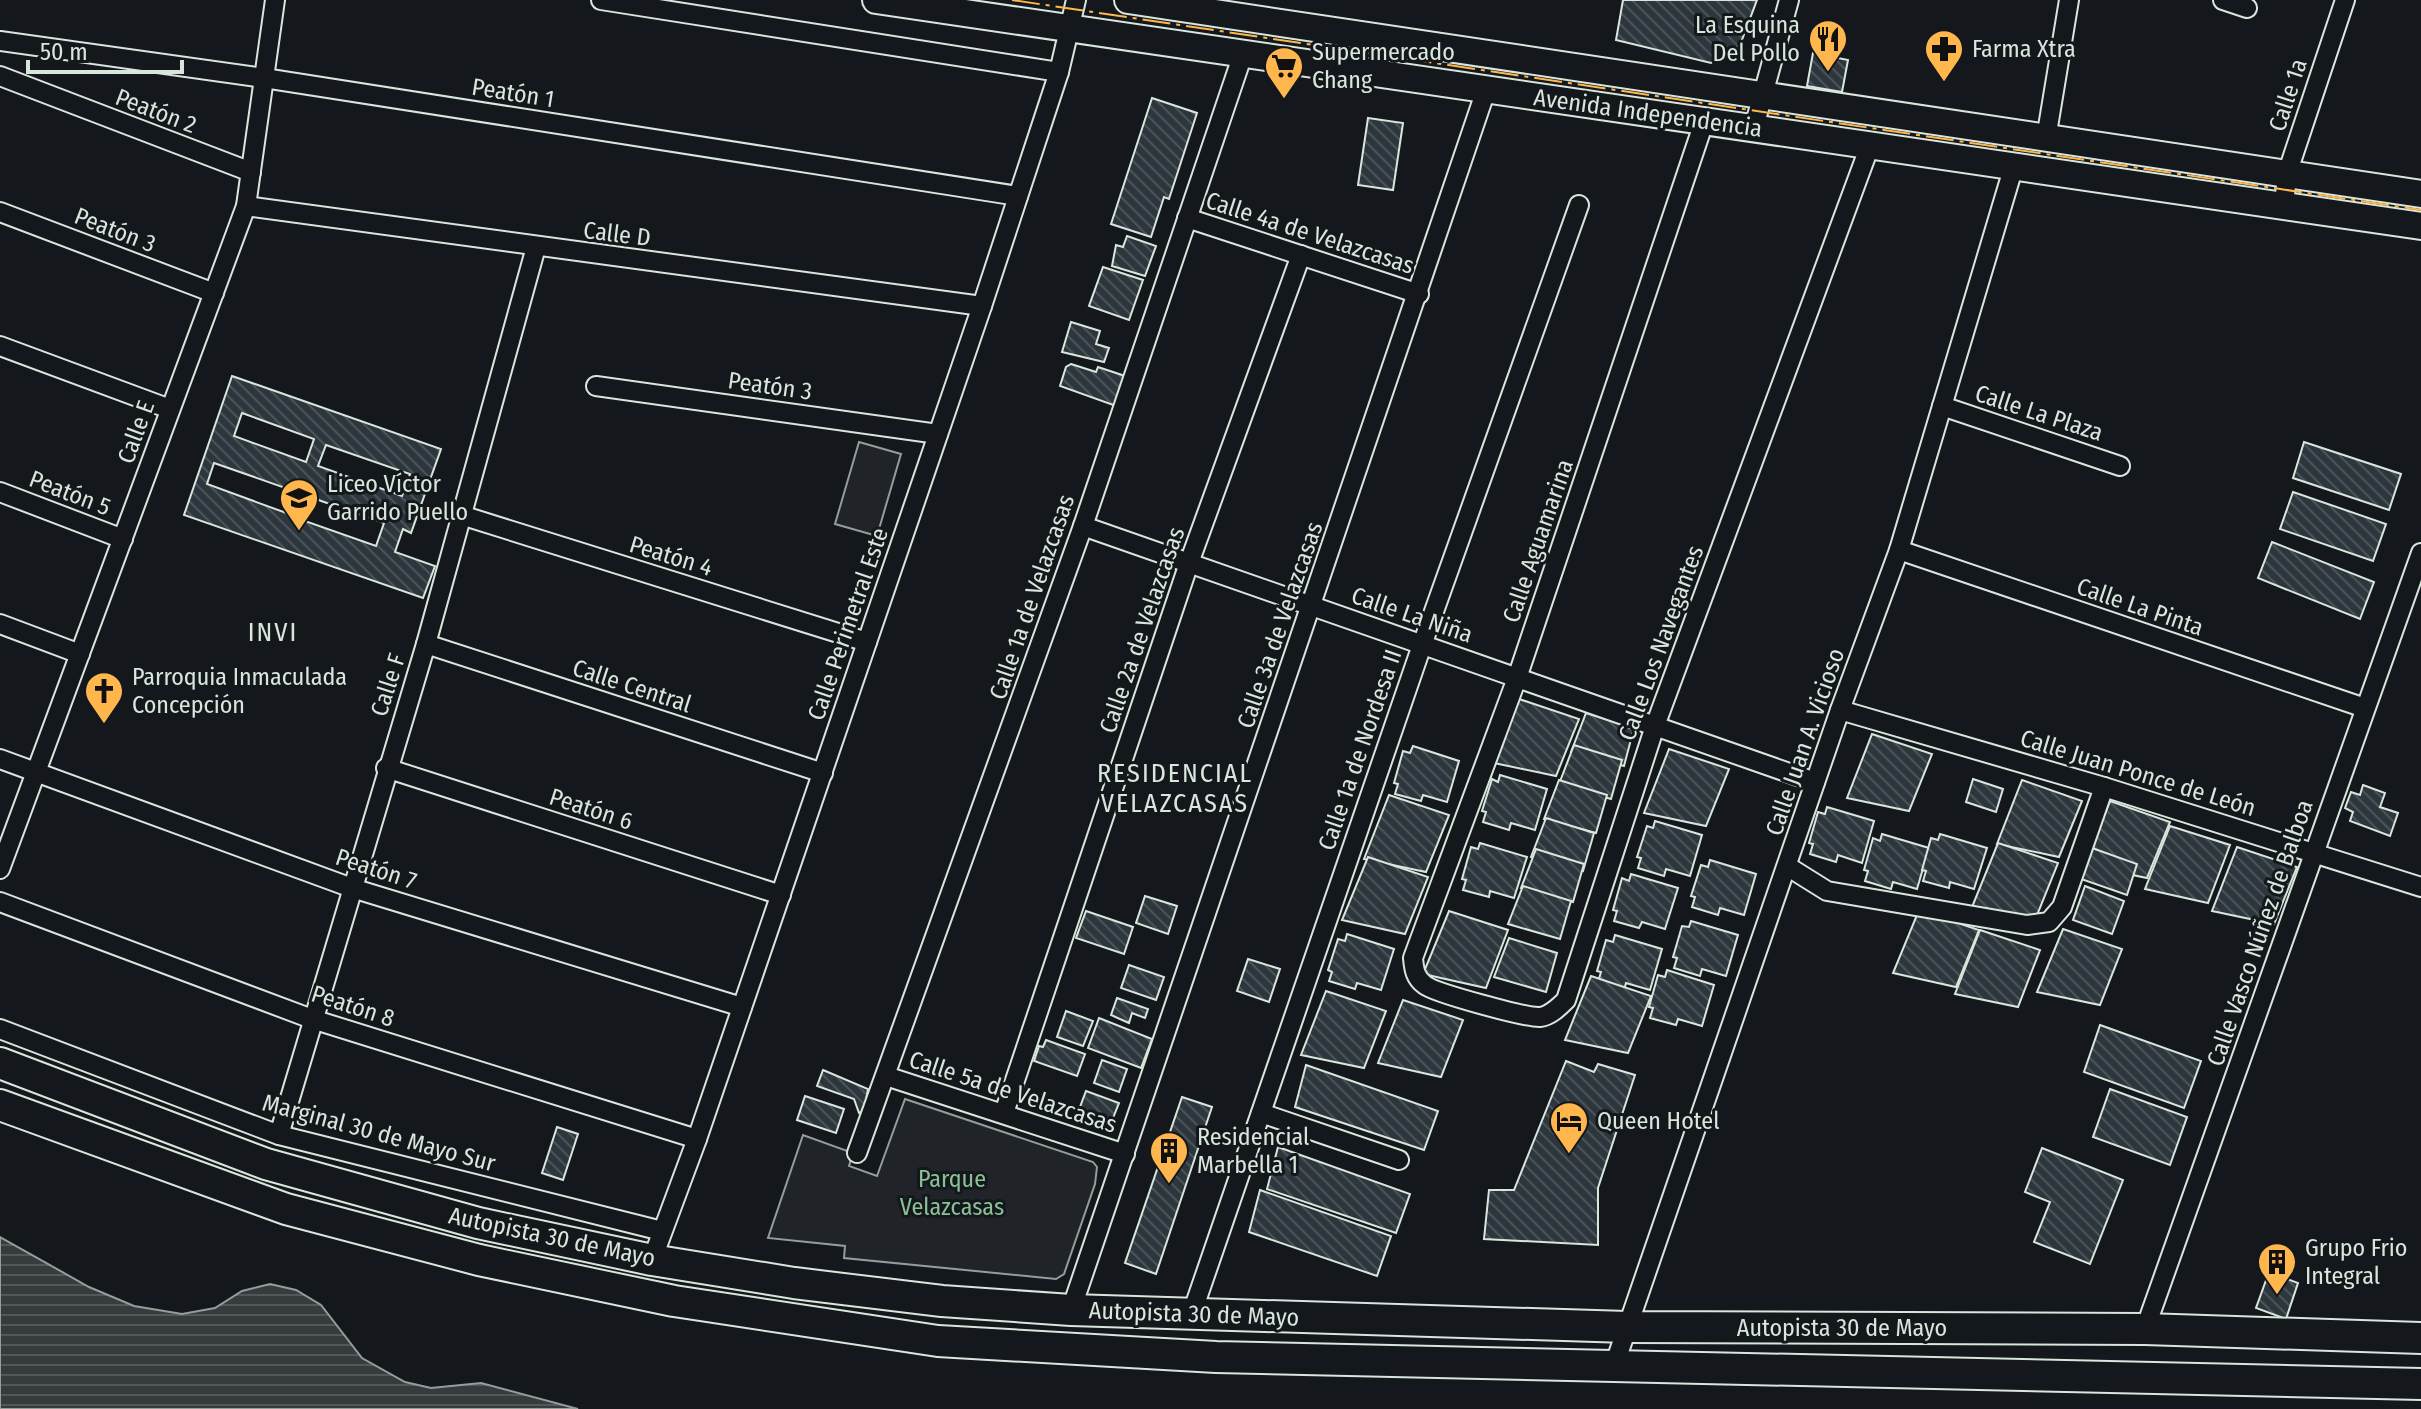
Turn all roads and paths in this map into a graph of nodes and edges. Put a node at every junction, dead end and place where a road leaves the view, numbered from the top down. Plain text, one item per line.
1 (275, 0) edge
2 (601, 0) edge
3 (876, 0) edge
4 (1076, 0) edge
5 (1128, 0) edge
6 (1789, 0) edge
7 (2069, 0) edge
8 (2223, 0) edge
9 (2345, 0) edge
10 (2247, 8) dead end
11 (1070, 29) junction
12 (0, 41) edge
13 (1243, 54) junction
14 (1059, 72) junction
15 (0, 76) edge
16 (264, 78) junction
17 (1486, 90) junction
18 (1760, 96) junction
19 (1704, 122) junction
20 (1754, 127) junction
21 (2046, 139) junction
22 (1869, 148) junction
23 (2013, 169) junction
24 (251, 172) junction
25 (2287, 174) junction
26 (2421, 194) edge
27 (1018, 196) junction
28 (1579, 205) dead end
29 (246, 206) junction
30 (2284, 206) junction
31 (0, 212) edge
32 (1187, 218) junction
33 (2421, 226) edge
34 (536, 247) junction
35 (1301, 255) junction
36 (214, 293) junction
37 (1419, 294) junction
38 (982, 306) junction
39 (0, 346) edge
40 (596, 386) dead end
41 (1942, 406) junction
42 (170, 409) junction
43 (938, 434) junction
44 (2120, 466) dead end
45 (0, 492) edge
46 (461, 515) junction
47 (1083, 526) junction
48 (123, 539) junction
49 (1899, 550) junction
50 (2421, 553) edge
51 (1189, 563) junction
52 (1311, 606) junction
53 (0, 624) edge
54 (867, 642) junction
55 (426, 644) junction
56 (1422, 645) junction
57 (80, 654) junction
58 (1517, 678) junction
59 (2365, 708) junction
60 (1840, 710) junction
61 (1655, 726) junction
62 (0, 759) edge
63 (386, 768) junction
64 (36, 773) junction
65 (823, 773) junction
66 (1815, 782) junction
67 (2104, 787) junction
68 (2314, 852) junction
69 (1787, 866) junction
70 (0, 869) edge
71 (2421, 887) edge
72 (352, 888) junction
73 (781, 895) junction
74 (0, 902) edge
75 (1414, 973) joint
76 (742, 1007) junction
77 (312, 1019) junction
78 (0, 1029) edge
79 (0, 1063) edge
80 (886, 1076) junction
81 (0, 1105) edge
82 (1004, 1113) junction
83 (1261, 1113) junction
84 (279, 1135) junction
85 (697, 1139) junction
86 (857, 1153) dead end
87 (1125, 1154) junction
88 (1399, 1160) dead end
89 (662, 1231) junction
90 (652, 1260) junction
91 (1071, 1310) junction
92 (1192, 1313) junction
93 (1627, 1327) junction
94 (2145, 1329) junction
95 (2416, 1332) edge
96 (1614, 1366) junction
97 (2421, 1384) edge

1 - 16 street, Calle E
2 - 14 street
3 - 11 main road, Avenida Independencia
4 - 11 street, Calle Perimetral Este
5 - 18 main road, Avenida Independencia
6 - 18 street
7 - 21 street
8 - 10 street
9 - 25 street, Calle 1a
11 - 13 main road, Avenida Independencia
11 - 14 street, Calle Perimetral Este
12 - 16 street, Peatón 1
13 - 17 main road, Avenida Independencia
13 - 32 street, Calle 1a de Velazcasas
14 - 27 street, Calle Perimetral Este
15 - 24 street, Peatón 2
16 - 24 street, Calle E
16 - 27 street, Peatón 1
17 - 19 main road, Avenida Independencia
17 - 37 street, Calle 3a de Velazcasas
18 - 20 street
18 - 21 main road, Avenida Independencia
19 - 20 main road, Avenida Independencia
19 - 58 street, Calle Aguamarina
20 - 22 main road, Avenida Independencia
21 - 25 main road, Avenida Independencia
22 - 23 main road, Avenida Independencia
22 - 61 street, Calle Los Navegantes
23 - 30 main road, Avenida Independencia
23 - 41 street, Calle Juan A. Vicioso
24 - 29 street, Calle E
25 - 26 main road, Avenida Independencia
25 - 30 street, Calle 1a
27 - 38 street, Calle Perimetral Este
28 - 56 street, Calle 1a de Nordesa II
29 - 34 street, Calle D
29 - 36 street, Calle E
30 - 33 main road, Avenida Independencia
31 - 36 street, Peatón 3
32 - 35 street, Calle 4a de Velazcasas
32 - 47 street, Calle 1a de Velazcasas
34 - 38 street, Calle D
34 - 46 street, Calle F
35 - 37 street, Calle 4a de Velazcasas
35 - 51 street, Calle 2a de Velazcasas
36 - 42 street, Calle E
37 - 52 street, Calle 3a de Velazcasas
38 - 43 street, Calle Perimetral Este
39 - 42 street
40 - 43 street, Peatón 3
41 - 44 street, Calle La Plaza
41 - 49 street, Calle Juan A. Vicioso
42 - 48 street, Calle E
43 - 54 street, Calle Perimetral Este
45 - 48 street, Peatón 5
46 - 54 street, Peatón 4
46 - 55 street, Calle F
47 - 51 street, Calle La Niña
47 - 80 street, Calle 1a de Velazcasas
48 - 57 street, Calle E
49 - 59 street, Calle La Pinta
49 - 60 street, Calle Juan A. Vicioso
50 - 59 street, Calle Vasco Núñez de Balboa
51 - 52 street, Calle La Niña
51 - 82 street, Calle 2a de Velazcasas
52 - 56 street, Calle La Niña
52 - 87 street, Calle 3a de Velazcasas
53 - 57 street
54 - 65 street, Calle Perimetral Este
55 - 63 street, Calle F
55 - 65 street, Calle Central
56 - 58 street, Calle La Niña
56 - 83 street, Calle 1a de Nordesa II
57 - 64 street, Calle E
58 - 61 street, Calle La Niña
58 - 75 street, Calle Aguamarina
59 - 68 street, Calle Vasco Núñez de Balboa
60 - 66 street, Calle Juan A. Vicioso
60 - 67 street, Calle Juan Ponce de León
61 - 66 street, Calle La Niña
61 - 75 street, Calle Los Navegantes
62 - 64 street, Peatón 7
63 - 72 street, Calle F
63 - 73 street, Peatón 6
64 - 70 street, Calle E
64 - 72 street, Peatón 7
65 - 73 street, Calle Perimetral Este
66 - 69 street, Calle Juan A. Vicioso
67 - 68 street, Calle Juan Ponce de León
67 - 69 street
68 - 71 street, Calle Juan Ponce de León
68 - 94 street, Calle Vasco Núñez de Balboa
69 - 93 street, Calle Juan A. Vicioso
72 - 76 street, Peatón 7
72 - 77 street, Calle F
73 - 76 street, Calle Perimetral Este
74 - 77 street, Peatón 8
76 - 85 street, Calle Perimetral Este
77 - 84 street, Calle F
77 - 85 street, Peatón 8
78 - 84 street, Marginal 30 de Mayo Sur
79 - 90 highway, Autopista 30 de Mayo
80 - 82 street, Calle 5a de Velazcasas
80 - 86 street, Calle 1a de Velazcasas
81 - 96 highway, Autopista 30 de Mayo
82 - 87 street, Calle 5a de Velazcasas
83 - 88 street
83 - 92 street, Calle 1a de Nordesa II
84 - 89 street, Marginal 30 de Mayo Sur
85 - 89 street, Calle Perimetral Este
87 - 91 street, Calle 3a de Velazcasas
89 - 90 street, Calle Perimetral Este
90 - 91 highway, Autopista 30 de Mayo
91 - 92 highway, Autopista 30 de Mayo
92 - 93 highway, Autopista 30 de Mayo
93 - 94 highway, Autopista 30 de Mayo
93 - 96 street, Calle Juan A. Vicioso
94 - 95 highway, Autopista 30 de Mayo
96 - 97 highway, Autopista 30 de Mayo

